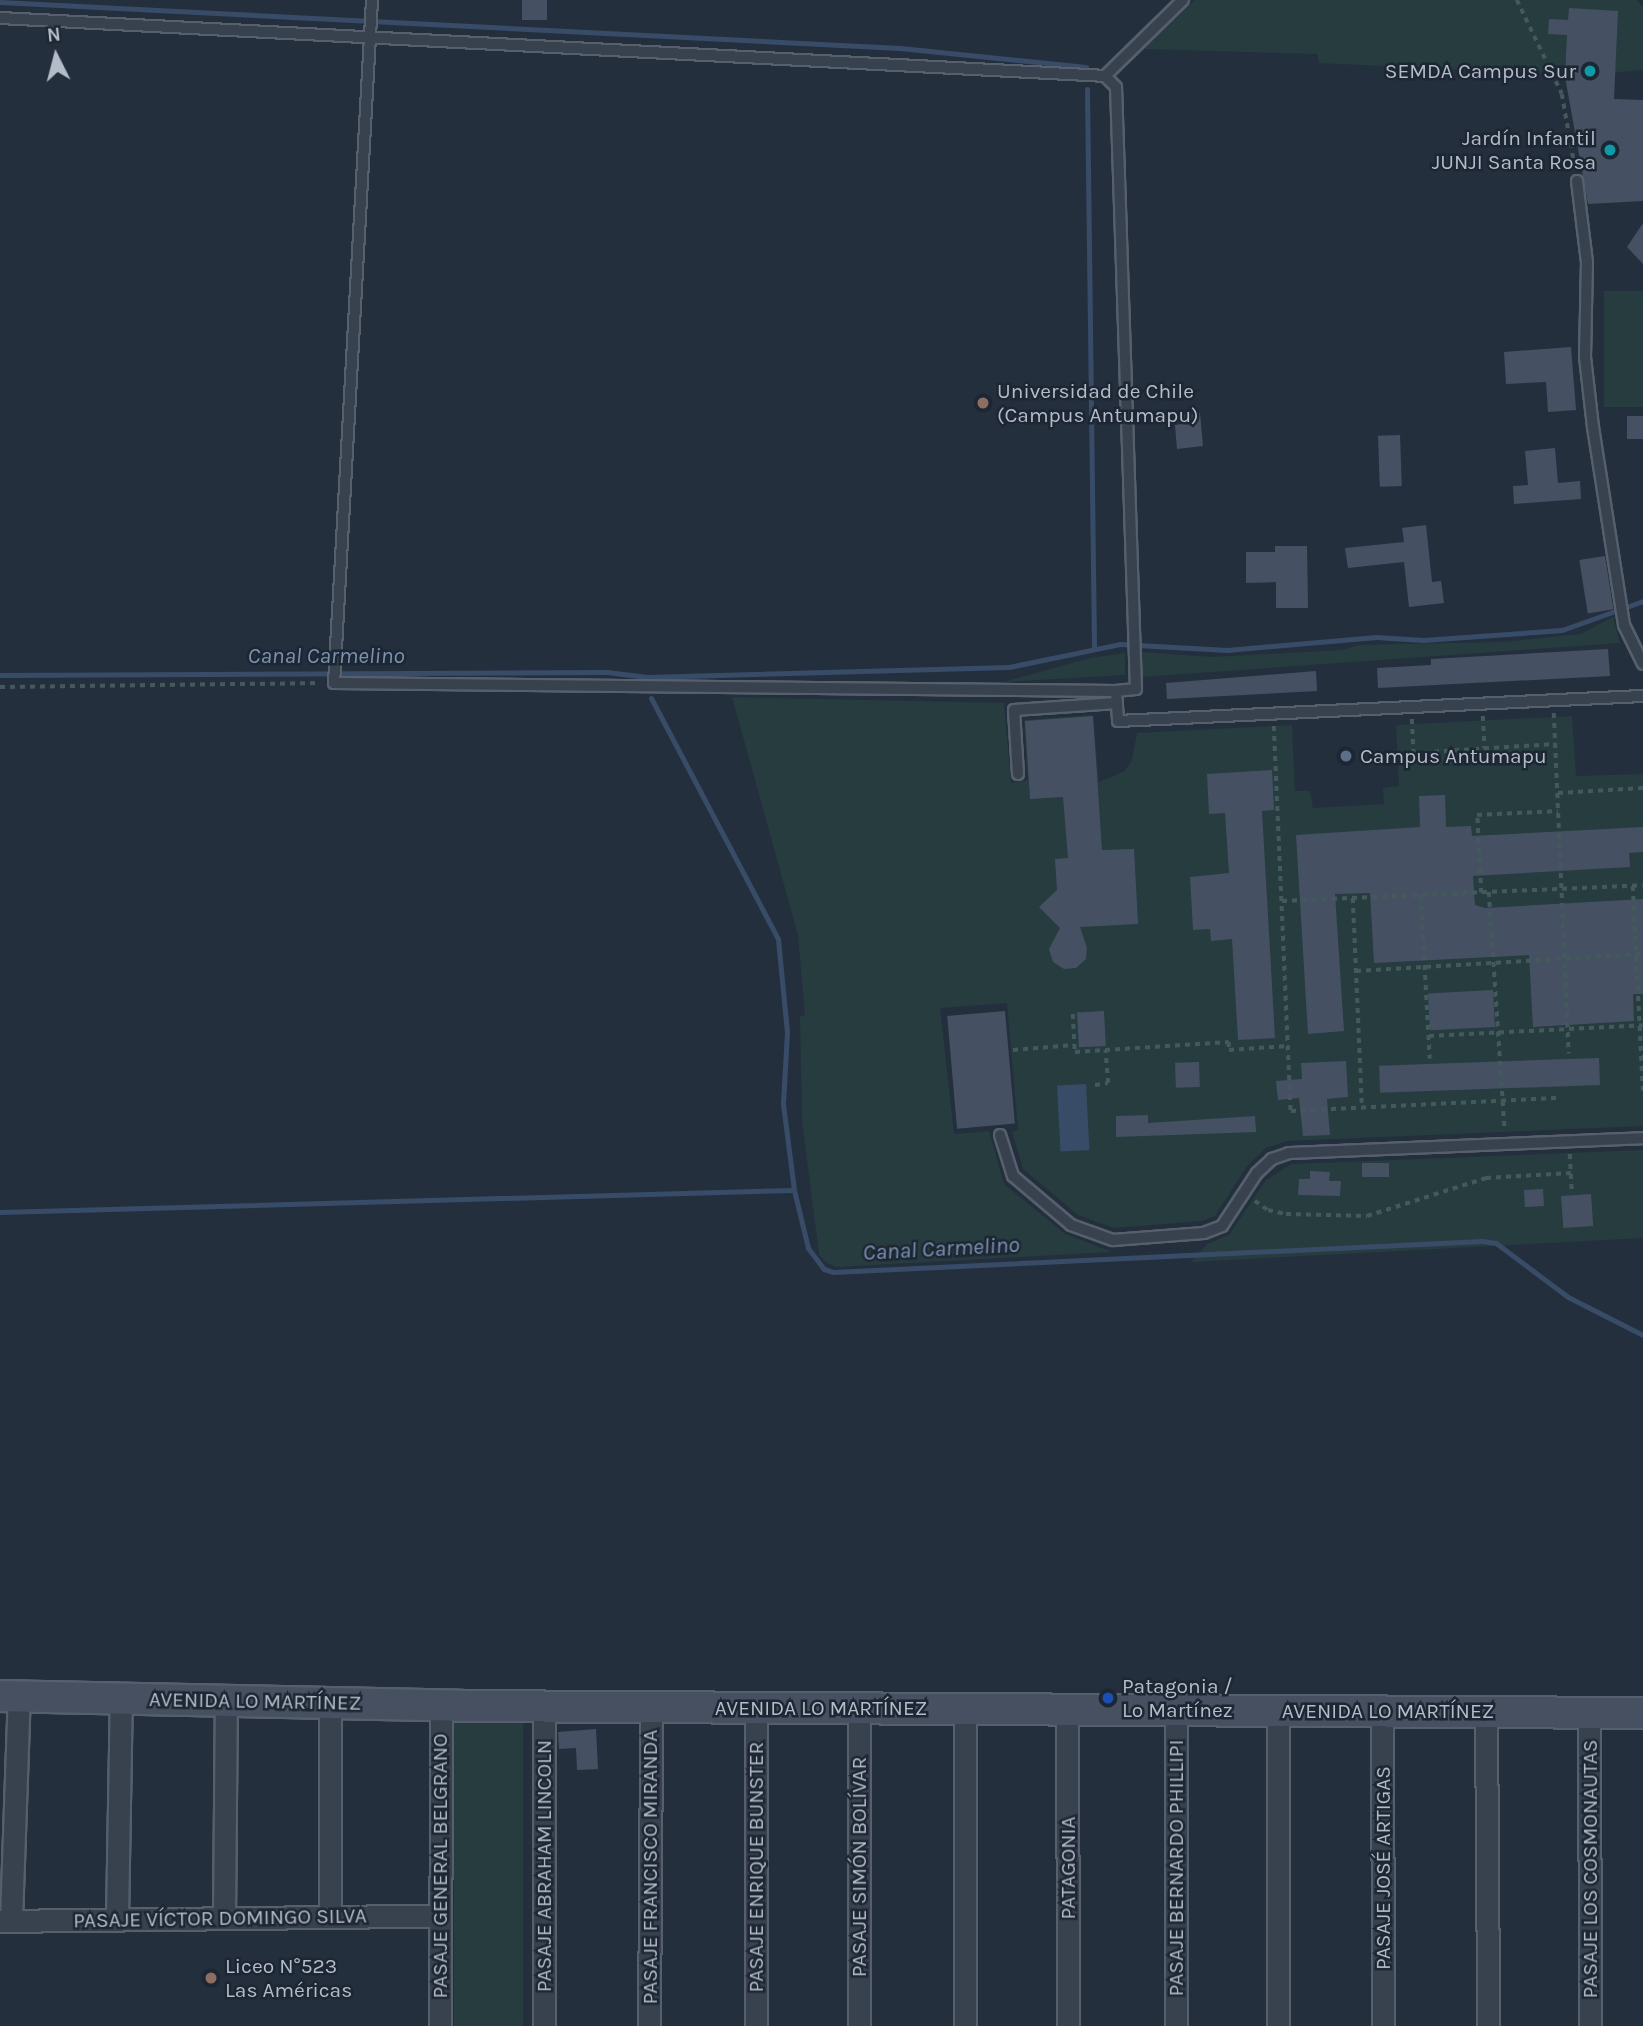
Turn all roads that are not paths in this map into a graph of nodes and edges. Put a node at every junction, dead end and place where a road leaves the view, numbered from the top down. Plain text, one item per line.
1 (372, 0) edge
2 (1184, 0) edge
3 (0, 18) edge
4 (371, 32) junction
5 (1105, 76) junction
6 (1577, 181) road end
7 (1643, 664) edge
8 (1116, 691) junction
9 (1643, 696) edge
10 (1117, 703) junction
11 (1018, 774) dead end
12 (1000, 1135) dead end
13 (1643, 1138) edge
14 (10, 1696) edge
15 (121, 1698) junction
16 (226, 1701) junction
17 (330, 1703) junction
18 (441, 1706) junction
19 (544, 1706) junction
20 (651, 1707) junction
21 (756, 1708) junction
22 (859, 1708) junction
23 (965, 1709) junction
24 (1067, 1709) junction
25 (1176, 1710) junction
26 (1278, 1710) junction
27 (1382, 1711) junction
28 (1486, 1712) junction
29 (1589, 1712) junction
30 (1643, 1713) edge
31 (440, 1916) junction
32 (330, 1917) junction
33 (225, 1918) junction
34 (117, 1919) junction
35 (5, 1921) edge
36 (440, 2026) edge
37 (544, 2026) edge
38 (649, 2026) edge
39 (756, 2026) edge
40 (859, 2026) edge
41 (965, 2026) edge
42 (1068, 2026) edge
43 (1176, 2026) edge
44 (1278, 2026) edge
45 (1383, 2026) edge
46 (1488, 2026) edge
47 (1590, 2026) edge

1 - 4 lane
2 - 5 lane
3 - 4 lane
4 - 5 lane
4 - 8 lane
5 - 8 lane
6 - 7 lane
8 - 10 lane
9 - 10 lane
10 - 11 lane
12 - 13 lane
14 - 15 main road, AVENIDA LO MARTÍNEZ
14 - 35 street
15 - 16 main road, AVENIDA LO MARTÍNEZ
15 - 34 street
16 - 17 main road, AVENIDA LO MARTÍNEZ
16 - 33 street
17 - 18 main road, AVENIDA LO MARTÍNEZ
17 - 32 street
18 - 19 main road, AVENIDA LO MARTÍNEZ
18 - 31 street, PASAJE GENERAL BELGRANO
19 - 20 main road, AVENIDA LO MARTÍNEZ
19 - 37 street, PASAJE ABRAHAM LINCOLN
20 - 21 main road, AVENIDA LO MARTÍNEZ
20 - 38 street, PASAJE FRANCISCO MIRANDA
21 - 22 main road, AVENIDA LO MARTÍNEZ
21 - 39 street, PASAJE ENRIQUE BUNSTER
22 - 23 main road, AVENIDA LO MARTÍNEZ
22 - 40 street, PASAJE SIMÓN BOLÍVAR
23 - 24 main road, AVENIDA LO MARTÍNEZ
23 - 41 street
24 - 25 main road, AVENIDA LO MARTÍNEZ
24 - 42 street, PATAGONIA
25 - 26 main road, AVENIDA LO MARTÍNEZ
25 - 43 street, PASAJE BERNARDO PHILLIPI
26 - 27 main road, AVENIDA LO MARTÍNEZ
26 - 44 street
27 - 28 main road, AVENIDA LO MARTÍNEZ
27 - 45 street, PASAJE JOSÉ ARTIGAS
28 - 29 main road, AVENIDA LO MARTÍNEZ
28 - 46 street
29 - 30 main road, AVENIDA LO MARTÍNEZ
29 - 47 street, PASAJE LOS COSMONAUTAS
31 - 32 street, PASAJE VÍCTOR DOMINGO SILVA
31 - 36 street, PASAJE GENERAL BELGRANO
32 - 33 street, PASAJE VÍCTOR DOMINGO SILVA
33 - 34 street, PASAJE VÍCTOR DOMINGO SILVA
34 - 35 street, PASAJE VÍCTOR DOMINGO SILVA

